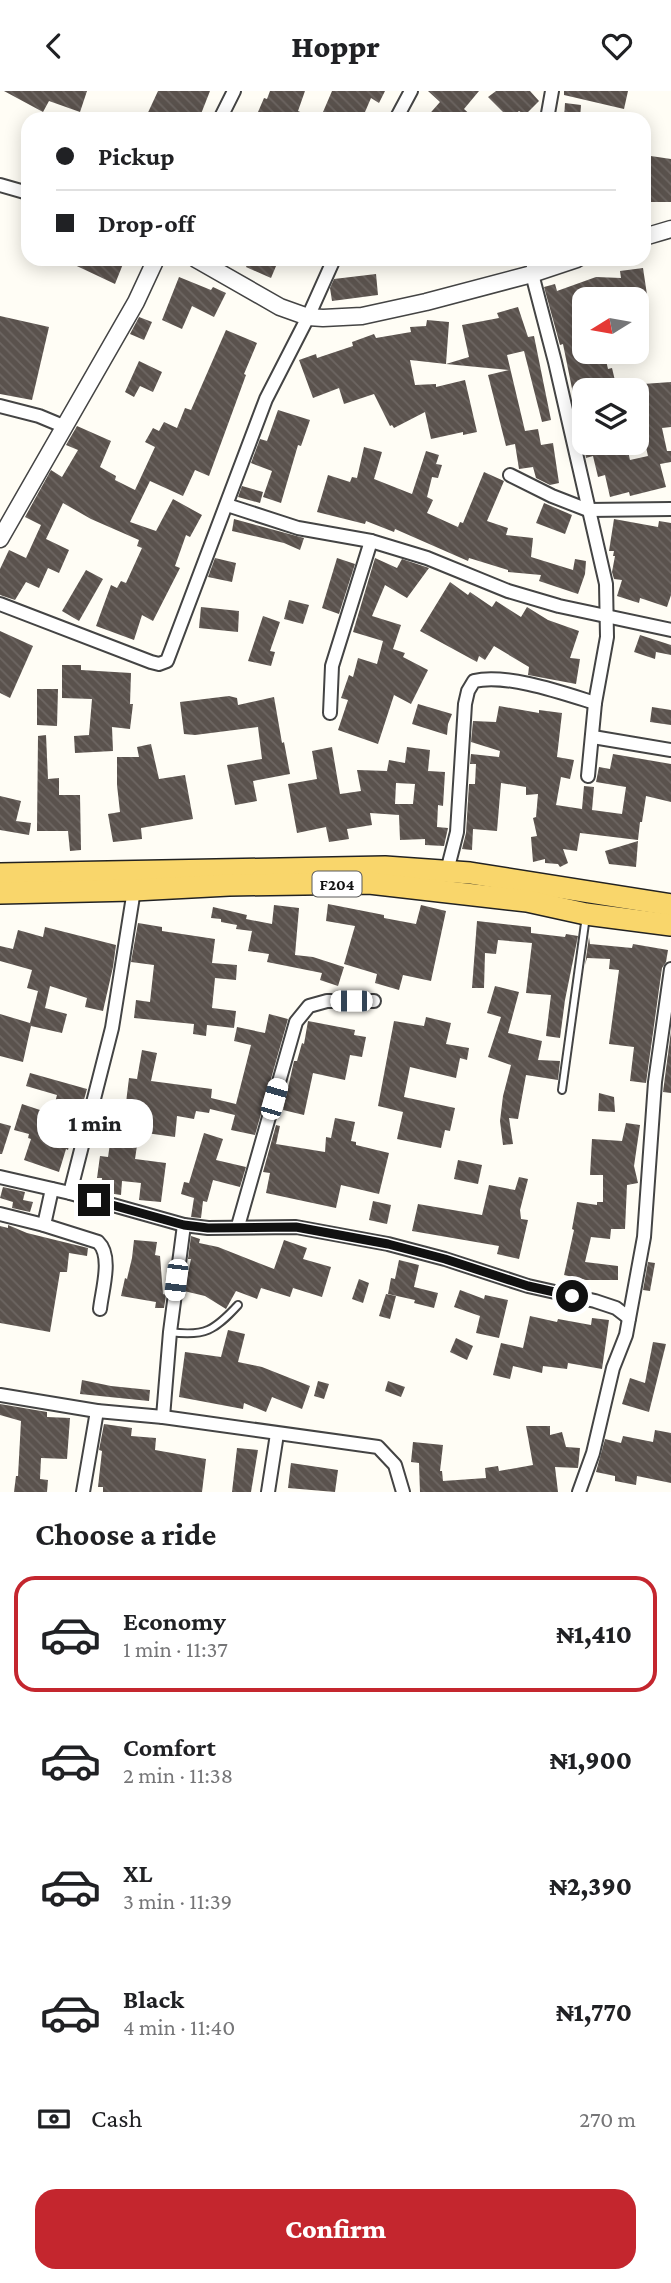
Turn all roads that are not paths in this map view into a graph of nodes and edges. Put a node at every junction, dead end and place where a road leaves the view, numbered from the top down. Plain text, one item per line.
1 (234, 91) edge
2 (411, 91) edge
3 (552, 91) edge
4 (224, 112) edge
5 (400, 112) edge
6 (548, 112) edge
7 (0, 185) edge
8 (21, 191) edge
9 (671, 229) edge
10 (651, 235) edge
11 (153, 266) edge
12 (208, 266) edge
13 (331, 266) edge
14 (533, 267) edge
15 (308, 317) junction
16 (0, 406) edge
17 (63, 426) junction
18 (510, 475) dead end
19 (228, 505) junction
20 (670, 507) edge
21 (588, 510) junction
22 (0, 539) edge
23 (371, 541) junction
24 (0, 604) edge
25 (607, 617) junction
26 (671, 630) edge
27 (595, 703) junction
28 (330, 713) dead end
29 (593, 737) junction
30 (671, 750) edge
31 (588, 776) dead end
32 (447, 871) junction
33 (0, 874) edge
34 (134, 890) junction
35 (0, 893) edge
36 (671, 905) edge
37 (586, 914) junction
38 (671, 925) edge
39 (671, 969) edge
40 (374, 1001) dead end
41 (562, 1090) dead end
42 (0, 1177) edge
43 (52, 1189) junction
44 (70, 1193) junction
45 (0, 1214) edge
46 (44, 1225) junction
47 (184, 1225) junction
48 (238, 1226) junction
49 (238, 1305) dead end
50 (100, 1309) dead end
51 (629, 1318) junction
52 (170, 1332) junction
53 (0, 1395) edge
54 (97, 1411) junction
55 (163, 1417) junction
56 (277, 1434) junction
57 (83, 1492) edge
58 (268, 1492) edge
59 (404, 1492) edge
60 (579, 1492) edge

1 - 4 street
2 - 5 street
3 - 6 street
7 - 8 street
9 - 10 street
11 - 17 street
12 - 15 street
13 - 15 street
14 - 15 street
14 - 21 street
15 - 19 street
16 - 17 street
17 - 22 street
18 - 21 street
19 - 23 street
19 - 24 street
20 - 21 street
21 - 25 street
23 - 25 street
23 - 28 street
25 - 26 street
25 - 27 street
27 - 29 street
27 - 32 street
29 - 30 street
29 - 31 street
32 - 33 main road, F204
32 - 36 main road, F204
34 - 35 main road, F204
34 - 37 main road, F204
34 - 44 street
37 - 38 main road, F204
37 - 41 lane
39 - 51 street
40 - 48 street
42 - 43 street
43 - 44 street
43 - 46 street
44 - 47 street
45 - 46 street
46 - 50 street
47 - 48 street
47 - 52 street
48 - 51 street
49 - 52 lane
51 - 60 street
52 - 55 street
53 - 54 street
54 - 55 street
54 - 57 street
55 - 56 street
56 - 58 street
56 - 59 street

